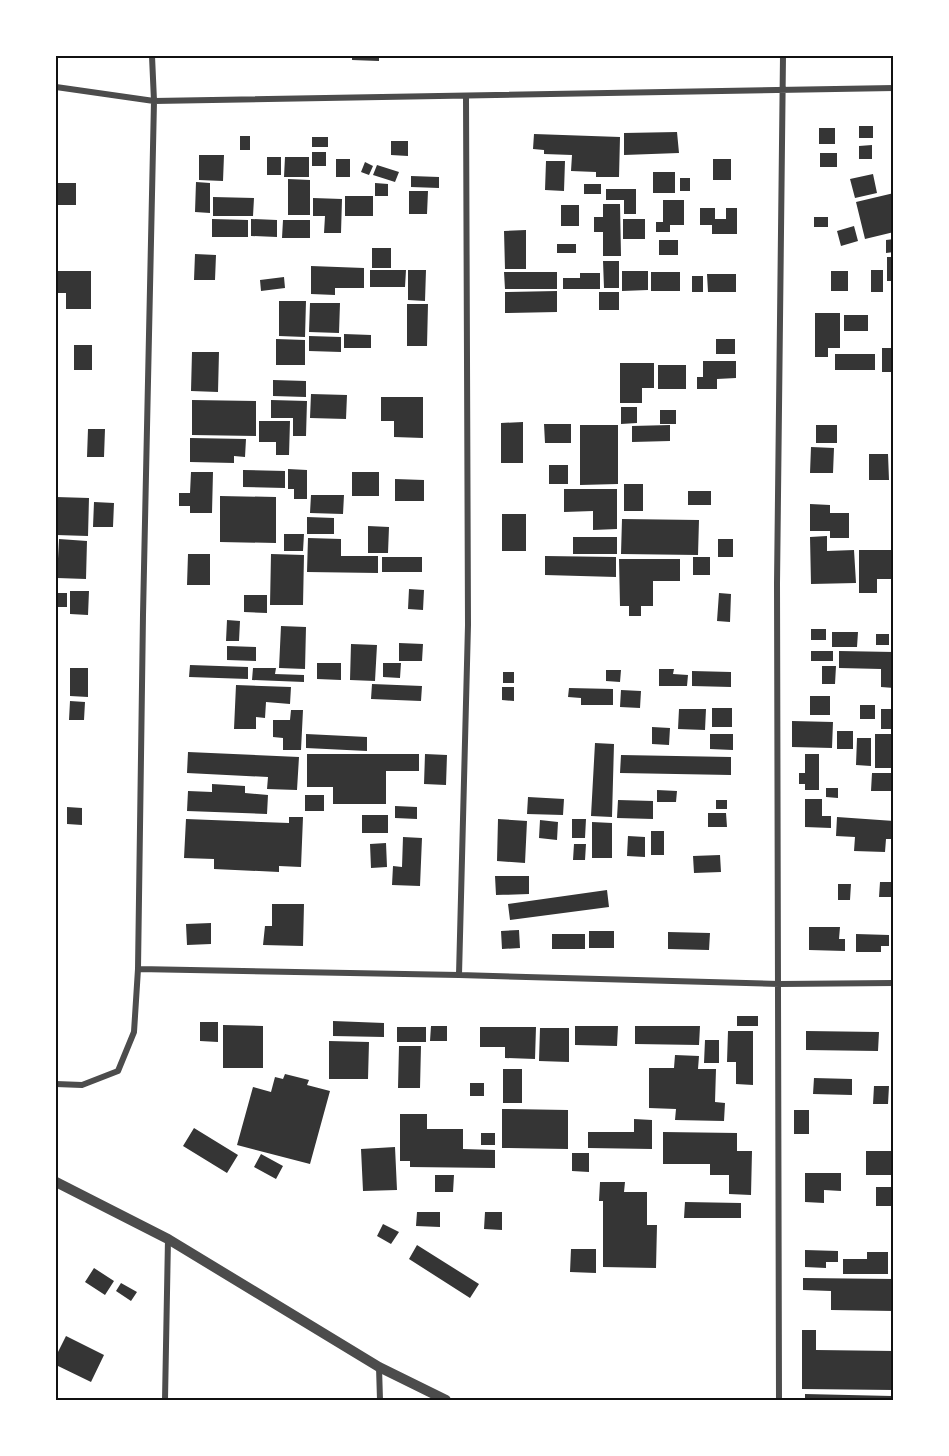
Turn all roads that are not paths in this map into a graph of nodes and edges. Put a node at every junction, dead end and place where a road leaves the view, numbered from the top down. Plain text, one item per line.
1 (152, 56) edge
2 (783, 56) edge
3 (56, 87) edge
4 (894, 88) edge
5 (783, 89) junction
6 (466, 96) junction
7 (154, 101) junction
8 (138, 969) junction
9 (459, 975) junction
10 (894, 983) edge
11 (778, 984) junction
12 (56, 1084) edge
13 (56, 1182) edge
14 (168, 1239) junction
15 (379, 1367) junction
16 (165, 1401) edge
17 (380, 1401) edge
18 (446, 1401) edge
19 (778, 1401) edge

1 - 7 street
2 - 5 street
3 - 7 street
4 - 5 street
5 - 6 street
5 - 11 street
6 - 7 street
6 - 9 street
7 - 8 street
8 - 9 street
8 - 12 street
9 - 11 street
10 - 11 street
11 - 19 street
13 - 14 street
14 - 15 street
14 - 16 street
15 - 17 street
15 - 18 street

